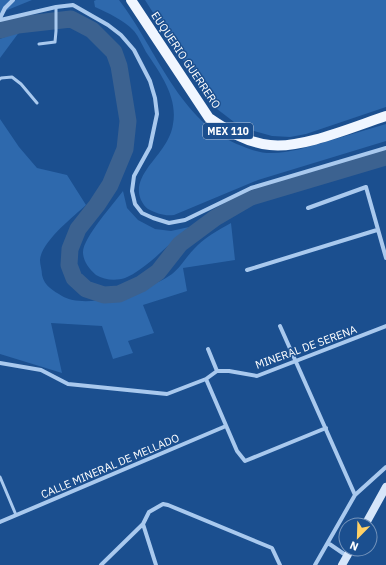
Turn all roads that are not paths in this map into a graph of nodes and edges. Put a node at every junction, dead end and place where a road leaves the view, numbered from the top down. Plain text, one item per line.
1 (13, 0) edge
2 (131, 0) edge
3 (56, 10) junction
4 (0, 19) edge
5 (39, 44) dead end
6 (0, 79) edge
7 (37, 103) dead end
8 (386, 116) edge
9 (386, 148) edge
10 (308, 208) dead end
11 (377, 230) junction
12 (386, 258) edge
13 (247, 270) dead end
14 (280, 326) dead end
15 (386, 326) edge
16 (208, 349) dead end
17 (295, 362) junction
18 (0, 363) edge
19 (217, 371) junction
20 (206, 379) junction
21 (226, 426) junction
22 (326, 428) junction
23 (386, 467) edge
24 (0, 477) edge
25 (386, 486) edge
26 (355, 495) junction
27 (16, 515) junction
28 (369, 517) edge
29 (0, 522) edge
30 (143, 524) junction
31 (328, 543) junction
32 (338, 547) edge
33 (101, 565) edge
34 (156, 565) edge
35 (280, 565) edge
36 (315, 565) edge

1 - 4 street
2 - 8 main road, EUQUERIO GUERRERO / MEX 110
3 - 4 street
3 - 5 lane
3 - 9 street
6 - 7 lane
10 - 11 street
11 - 12 street
11 - 13 street
14 - 17 street
15 - 17 street, MINERAL DE SERENA
16 - 19 street
17 - 19 street, MINERAL DE SERENA
17 - 22 street
18 - 20 street
19 - 20 street
20 - 21 street
21 - 22 street
21 - 27 street, CALLE MINERAL DE MELLADO
22 - 26 street
23 - 26 street
24 - 27 lane
25 - 28 main road
26 - 31 street
27 - 29 street, CALLE MINERAL DE MELLADO
30 - 33 street
30 - 34 street
30 - 35 street
31 - 32 street
31 - 36 street

